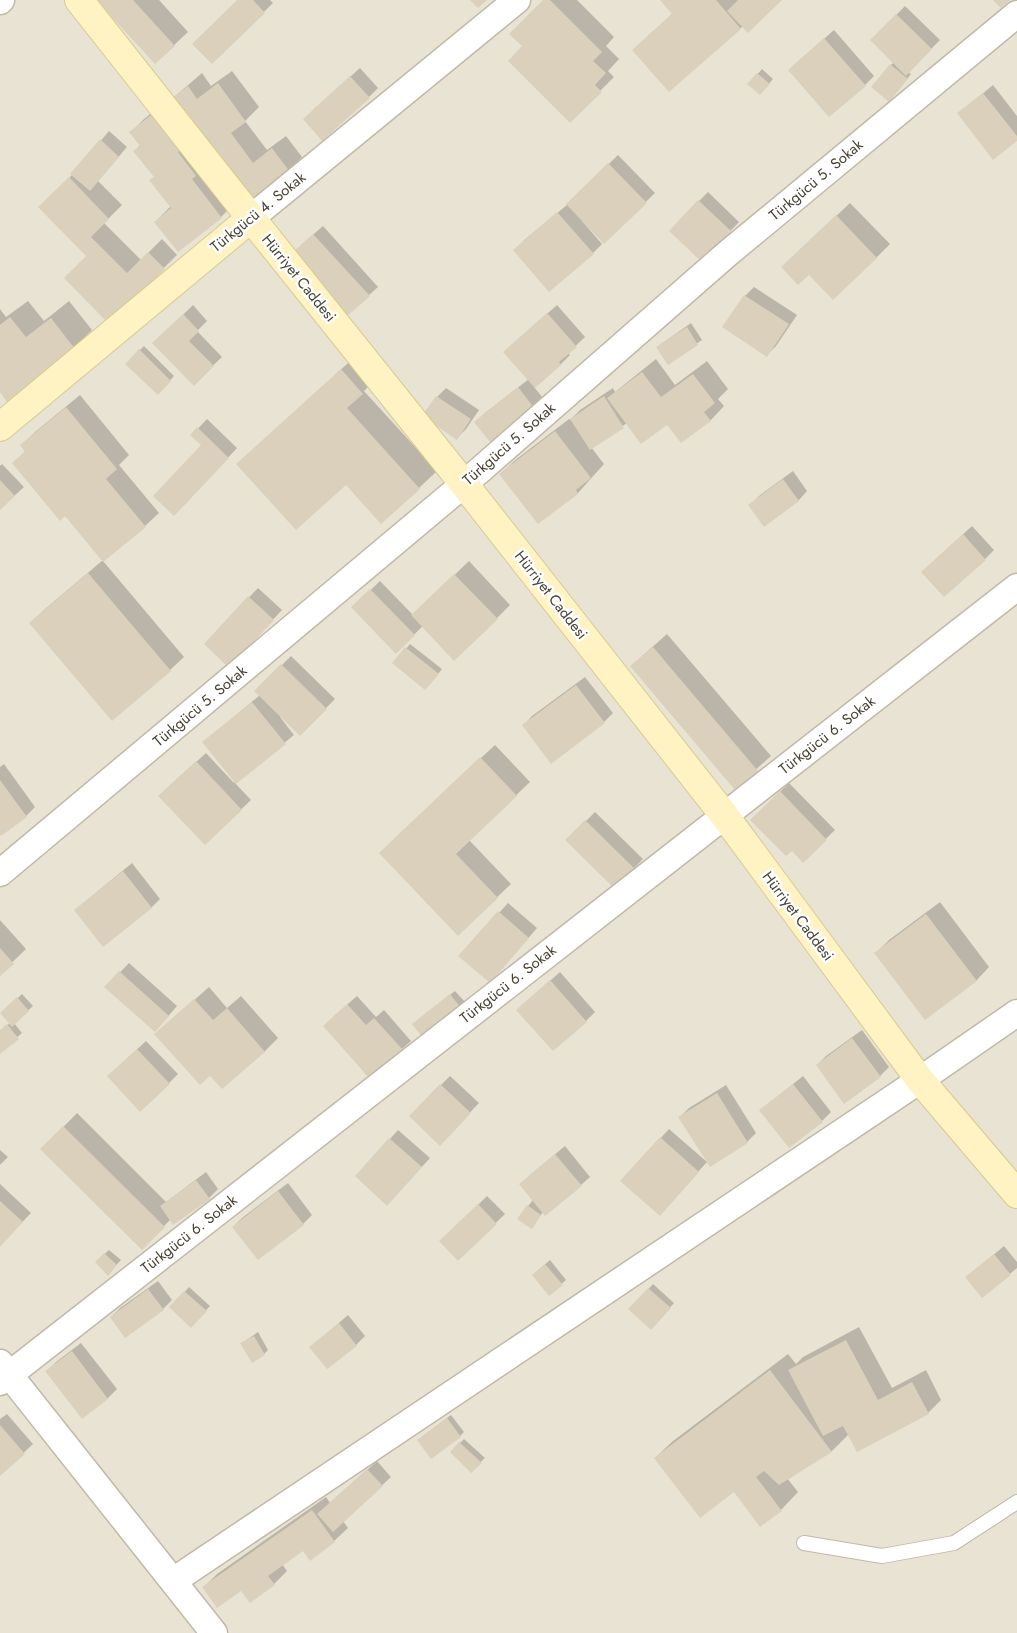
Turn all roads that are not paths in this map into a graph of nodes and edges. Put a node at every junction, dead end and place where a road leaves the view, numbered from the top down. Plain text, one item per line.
1 (79, 0) edge
2 (517, 0) edge
3 (1017, 14) edge
4 (251, 218) junction
5 (0, 427) edge
6 (464, 484) junction
7 (1017, 587) edge
8 (724, 815) junction
9 (0, 873) edge
10 (1017, 1014) edge
11 (920, 1080) junction
12 (1017, 1194) edge
13 (3, 1373) edge
14 (1017, 1502) edge
15 (804, 1544) dead end
16 (173, 1581) junction
17 (214, 1633) edge

1 - 4 street, Hürriyet Caddesi
2 - 4 street, Türkgücü 4. Sokak
3 - 6 street, Türkgücü 5. Sokak
4 - 5 street, Türkgücü 4. Sokak
4 - 6 street, Hürriyet Caddesi
6 - 8 street, Hürriyet Caddesi
6 - 9 street, Türkgücü 5. Sokak
7 - 8 street, Türkgücü 6. Sokak
8 - 11 street, Hürriyet Caddesi
8 - 13 street, Türkgücü 6. Sokak
10 - 11 street
11 - 12 street, Hürriyet Caddesi
11 - 16 street
13 - 16 street
14 - 15 lane
16 - 17 street

